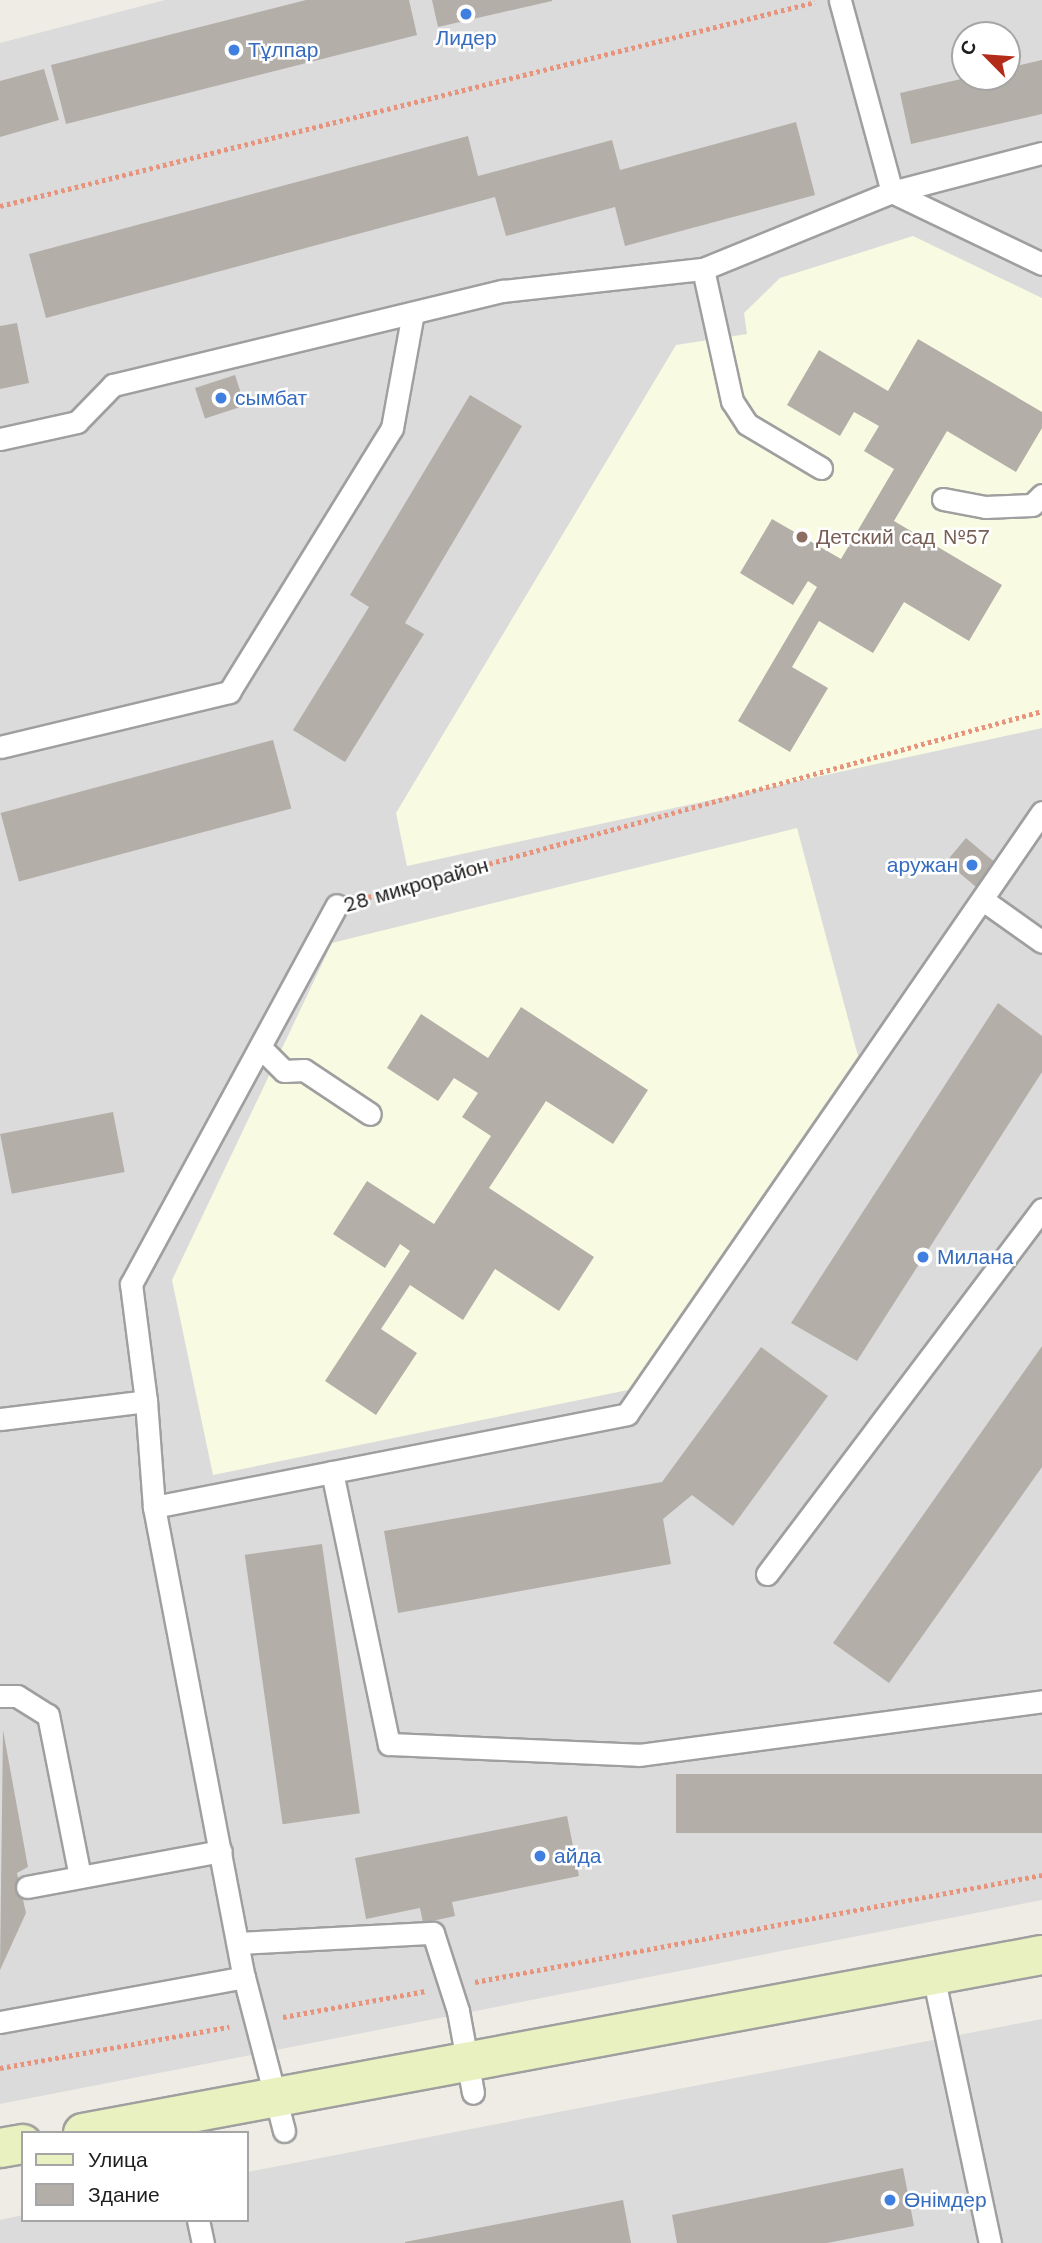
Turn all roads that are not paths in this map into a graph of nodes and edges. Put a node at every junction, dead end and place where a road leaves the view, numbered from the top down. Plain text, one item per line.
1 (840, 0) edge
2 (1042, 153) edge
3 (892, 192) junction
4 (1042, 264) edge
5 (703, 269) junction
6 (413, 313) junction
7 (0, 439) edge
8 (821, 468) dead end
9 (1042, 495) edge
10 (943, 499) dead end
11 (0, 747) edge
12 (1042, 812) edge
13 (983, 900) junction
14 (337, 905) road end
15 (1042, 942) edge
16 (260, 1047) junction
17 (370, 1114) dead end
18 (1042, 1209) edge
19 (146, 1402) junction
20 (0, 1419) edge
21 (332, 1472) junction
22 (154, 1507) junction
23 (767, 1574) dead end
24 (0, 1696) edge
25 (1042, 1701) edge
26 (221, 1851) junction
27 (80, 1877) junction
28 (27, 1887) dead end
29 (239, 1943) junction
30 (1042, 1955) edge
31 (933, 1975) junction
32 (244, 1977) junction
33 (0, 2022) edge
34 (470, 2077) junction
35 (280, 2114) junction
36 (177, 2124) edge
37 (104, 2131) edge
38 (21, 2144) edge
39 (0, 2148) edge
40 (198, 2222) edge
41 (203, 2243) edge
42 (990, 2243) edge

1 - 3 lane
2 - 3 lane
3 - 4 lane
3 - 5 lane
5 - 6 lane
5 - 8 lane
6 - 7 lane
6 - 11 lane
9 - 10 lane
12 - 13 lane
13 - 15 lane
13 - 21 lane
14 - 16 lane, 28 микрорайон
16 - 17 lane
16 - 19 lane, 28 микрорайон
18 - 23 lane
19 - 20 lane
19 - 22 lane, 28 микрорайон
21 - 22 lane
21 - 25 lane
22 - 26 lane, 28 микрорайон
24 - 27 lane
26 - 27 lane
26 - 29 lane, 28 микрорайон
27 - 28 lane
29 - 32 lane, 28 микрорайон
29 - 34 lane
30 - 31 street
31 - 34 street
31 - 42 lane
32 - 33 lane
32 - 35 lane, 28 микрорайон
34 - 35 street
35 - 36 street
36 - 37 street
38 - 39 street
40 - 41 lane

